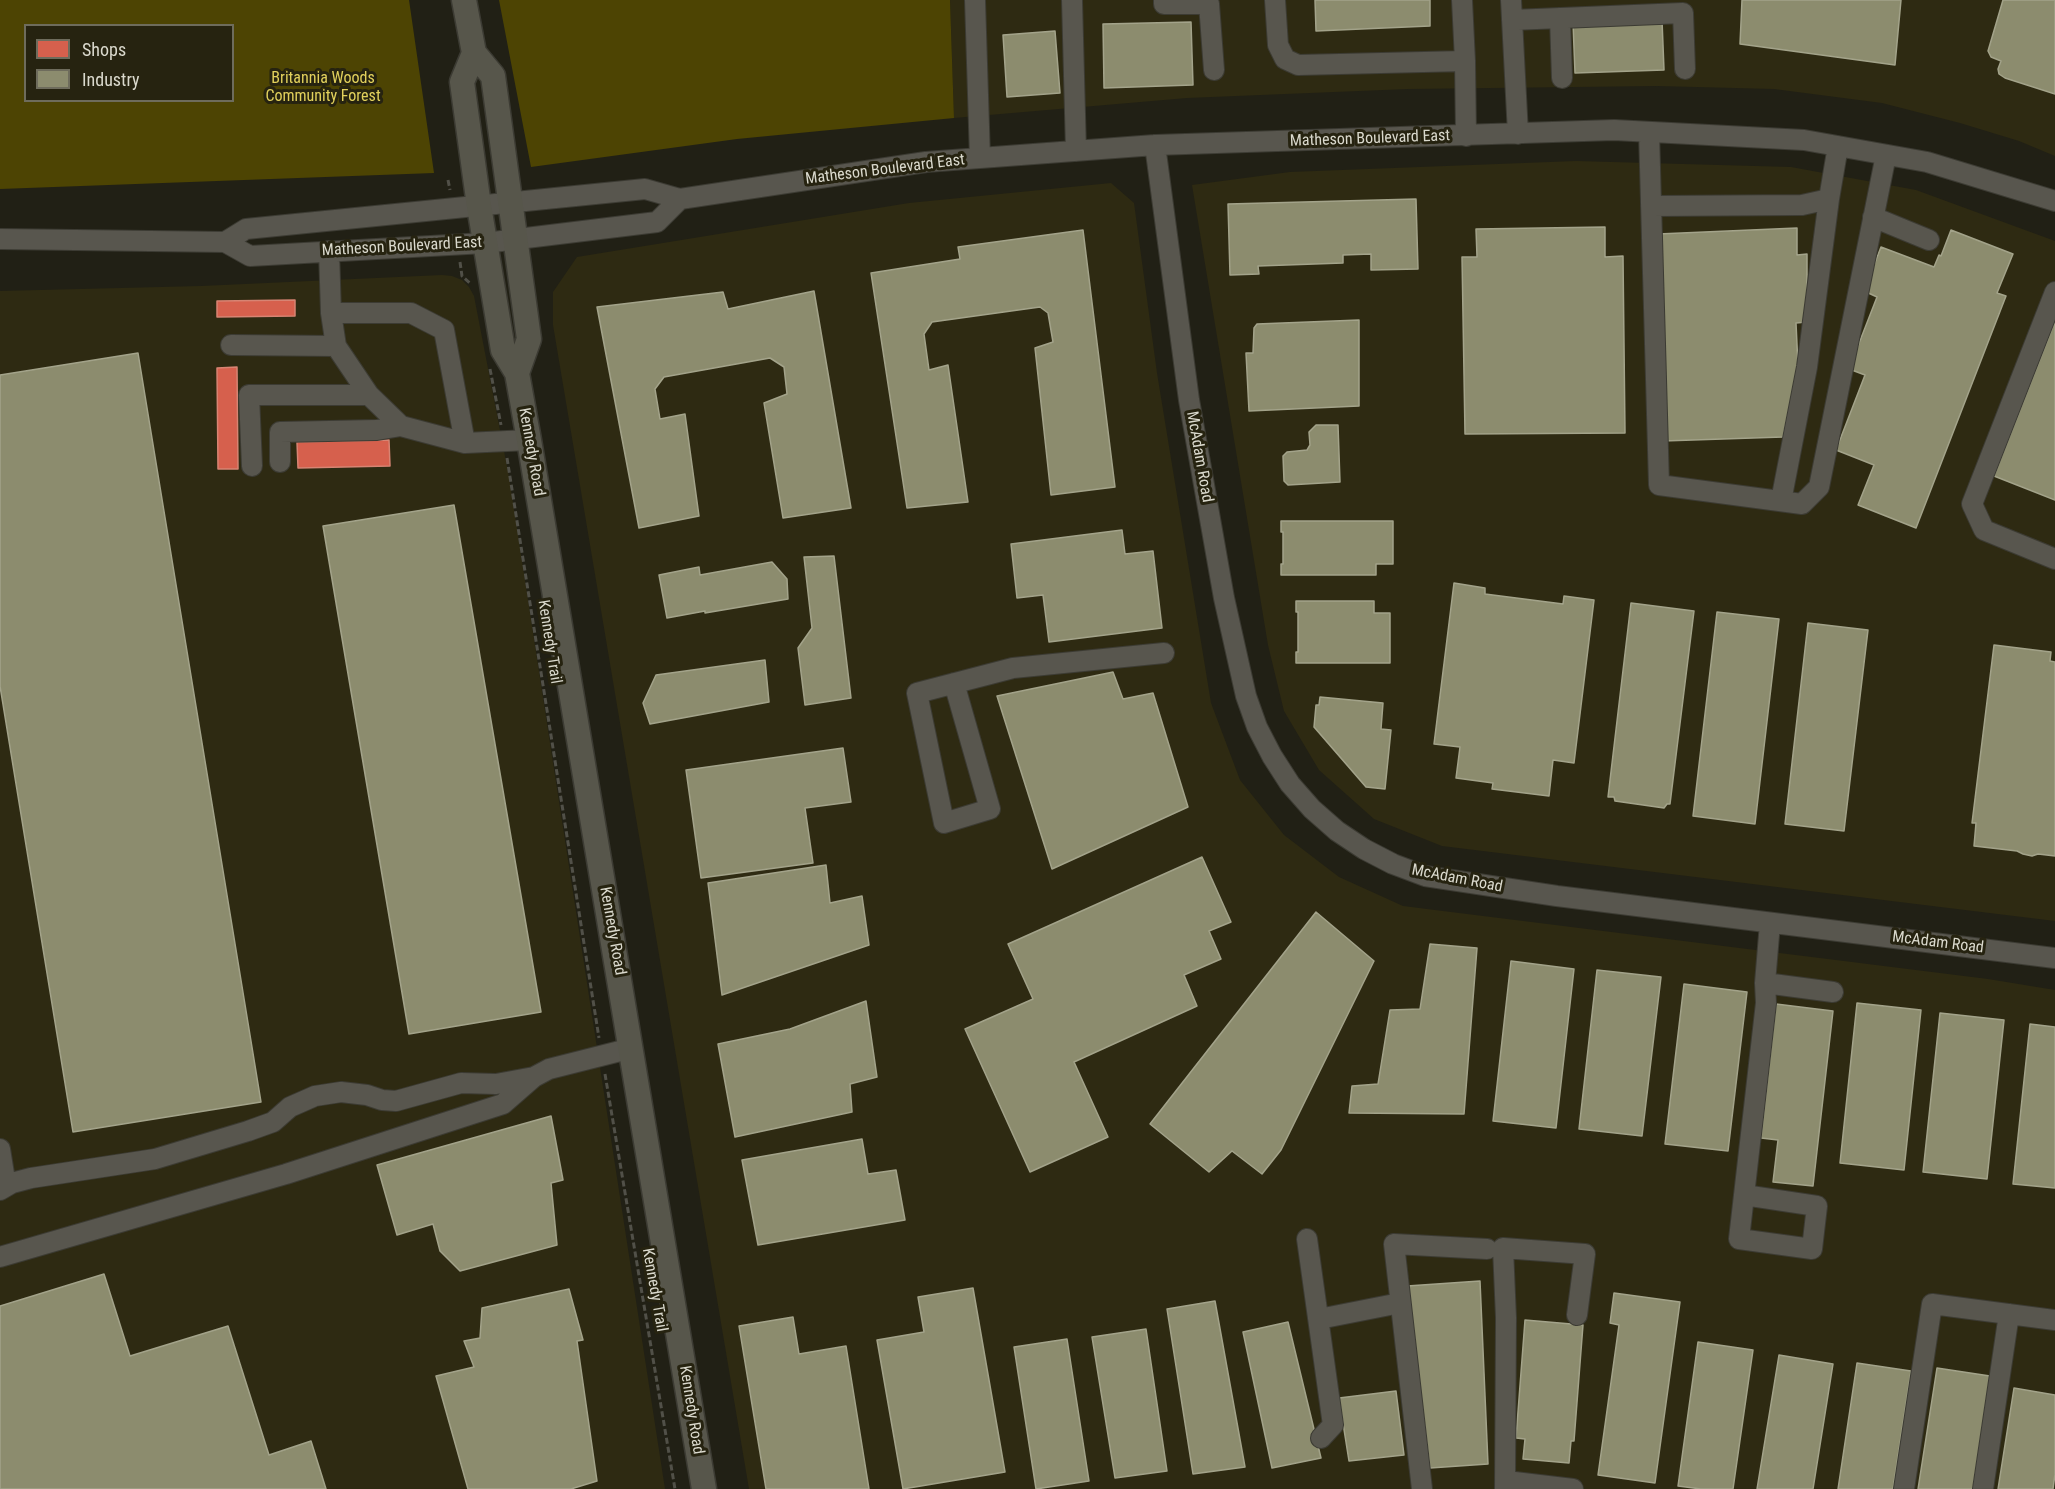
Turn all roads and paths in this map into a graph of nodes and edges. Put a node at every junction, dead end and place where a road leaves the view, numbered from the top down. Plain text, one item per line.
1 (464, 0) edge
2 (975, 0) edge
3 (1072, 0) edge
4 (1164, 0) edge
5 (1275, 0) edge
6 (1462, 0) edge
7 (1512, 10) edge
8 (1560, 18) junction
9 (474, 53) junction
10 (1465, 61) junction
11 (1685, 69) dead end
12 (1214, 70) dead end
13 (1562, 78) dead end
14 (1649, 132) junction
15 (1518, 134) junction
16 (1466, 135) junction
17 (1155, 145) junction
18 (1838, 146) junction
19 (1076, 151) junction
20 (1886, 155) junction
21 (980, 158) junction
22 (680, 198) junction
23 (1830, 199) junction
24 (2055, 201) edge
25 (511, 202) junction
26 (479, 206) junction
27 (1651, 206) junction
28 (1873, 217) junction
29 (0, 239) edge
30 (516, 239) junction
31 (1929, 240) dead end
32 (225, 242) junction
33 (485, 243) junction
34 (328, 251) junction
35 (462, 270) dead end
36 (2055, 291) edge
37 (476, 293) dead end
38 (331, 313) junction
39 (231, 345) dead end
40 (336, 346) junction
41 (488, 359) dead end
42 (517, 373) junction
43 (369, 395) junction
44 (400, 426) junction
45 (529, 440) junction
46 (504, 442) junction
47 (465, 443) junction
48 (280, 462) dead end
49 (252, 466) dead end
50 (1781, 501) junction
51 (2055, 559) edge
52 (1164, 653) dead end
53 (954, 684) junction
54 (1770, 923) junction
55 (2055, 958) edge
56 (1765, 983) junction
57 (1833, 992) dead end
58 (597, 1023) dead end
59 (632, 1048) junction
60 (1749, 1061) dead end
61 (534, 1077) junction
62 (608, 1096) dead end
63 (0, 1149) edge
64 (3, 1188) edge
65 (1744, 1196) dead end
66 (1306, 1239) dead end
67 (1487, 1249) dead end
68 (0, 1257) edge
69 (1400, 1303) junction
70 (2009, 1314) junction
71 (1577, 1315) dead end
72 (1319, 1319) junction
73 (2055, 1320) edge
74 (1321, 1438) dead end
75 (1505, 1485) edge
76 (675, 1489) edge
77 (704, 1489) edge
78 (1422, 1489) edge
79 (1573, 1489) edge
80 (1904, 1489) edge
81 (1983, 1489) edge

1 - 9 main road
2 - 21 street
3 - 19 street
4 - 12 street
5 - 10 street
6 - 10 street
7 - 8 street
7 - 15 street
8 - 11 street
8 - 13 street
9 - 25 main road
9 - 26 main road, Kennedy Road
10 - 16 street
14 - 15 street, Matheson Boulevard East
14 - 18 street, Matheson Boulevard East
14 - 27 street
15 - 16 street, Matheson Boulevard East
16 - 17 street, Matheson Boulevard East
17 - 19 street, Matheson Boulevard East
17 - 54 street, McAdam Road
18 - 20 street, Matheson Boulevard East
18 - 23 street
19 - 21 street, Matheson Boulevard East
20 - 24 street, Matheson Boulevard East
20 - 28 street
21 - 22 street, Matheson Boulevard East
22 - 25 street, Matheson Boulevard East
22 - 30 street, Matheson Boulevard East
23 - 27 street
23 - 50 street
25 - 26 street, Matheson Boulevard East
25 - 30 main road
26 - 32 street, Matheson Boulevard East
26 - 33 main road, Kennedy Road
27 - 50 street
28 - 31 street
28 - 50 street
29 - 32 street, Matheson Boulevard East
30 - 33 street, Matheson Boulevard East
30 - 42 main road
32 - 34 street, Matheson Boulevard East
33 - 34 street, Matheson Boulevard East
33 - 42 main road, Kennedy Road
34 - 38 street
35 - 37 path
36 - 51 street
38 - 40 street
38 - 47 street
39 - 40 street
40 - 43 street
41 - 46 path, Kennedy Trail
42 - 45 main road, Kennedy Road
43 - 44 street
43 - 49 street
44 - 47 street
44 - 48 street
45 - 46 street
45 - 59 main road, Kennedy Road
46 - 47 street
46 - 58 path, Kennedy Trail
52 - 53 street
53 - 53 street
54 - 55 street, McAdam Road
54 - 56 street
56 - 57 street
56 - 60 street
56 - 65 street
59 - 61 street
59 - 77 main road, Kennedy Road
61 - 64 street
61 - 68 street
62 - 76 path, Kennedy Trail
63 - 64 street
66 - 72 street
67 - 69 street
69 - 72 street
69 - 78 street
70 - 73 street
70 - 80 street
70 - 81 street
71 - 75 street
72 - 74 street
75 - 79 street

